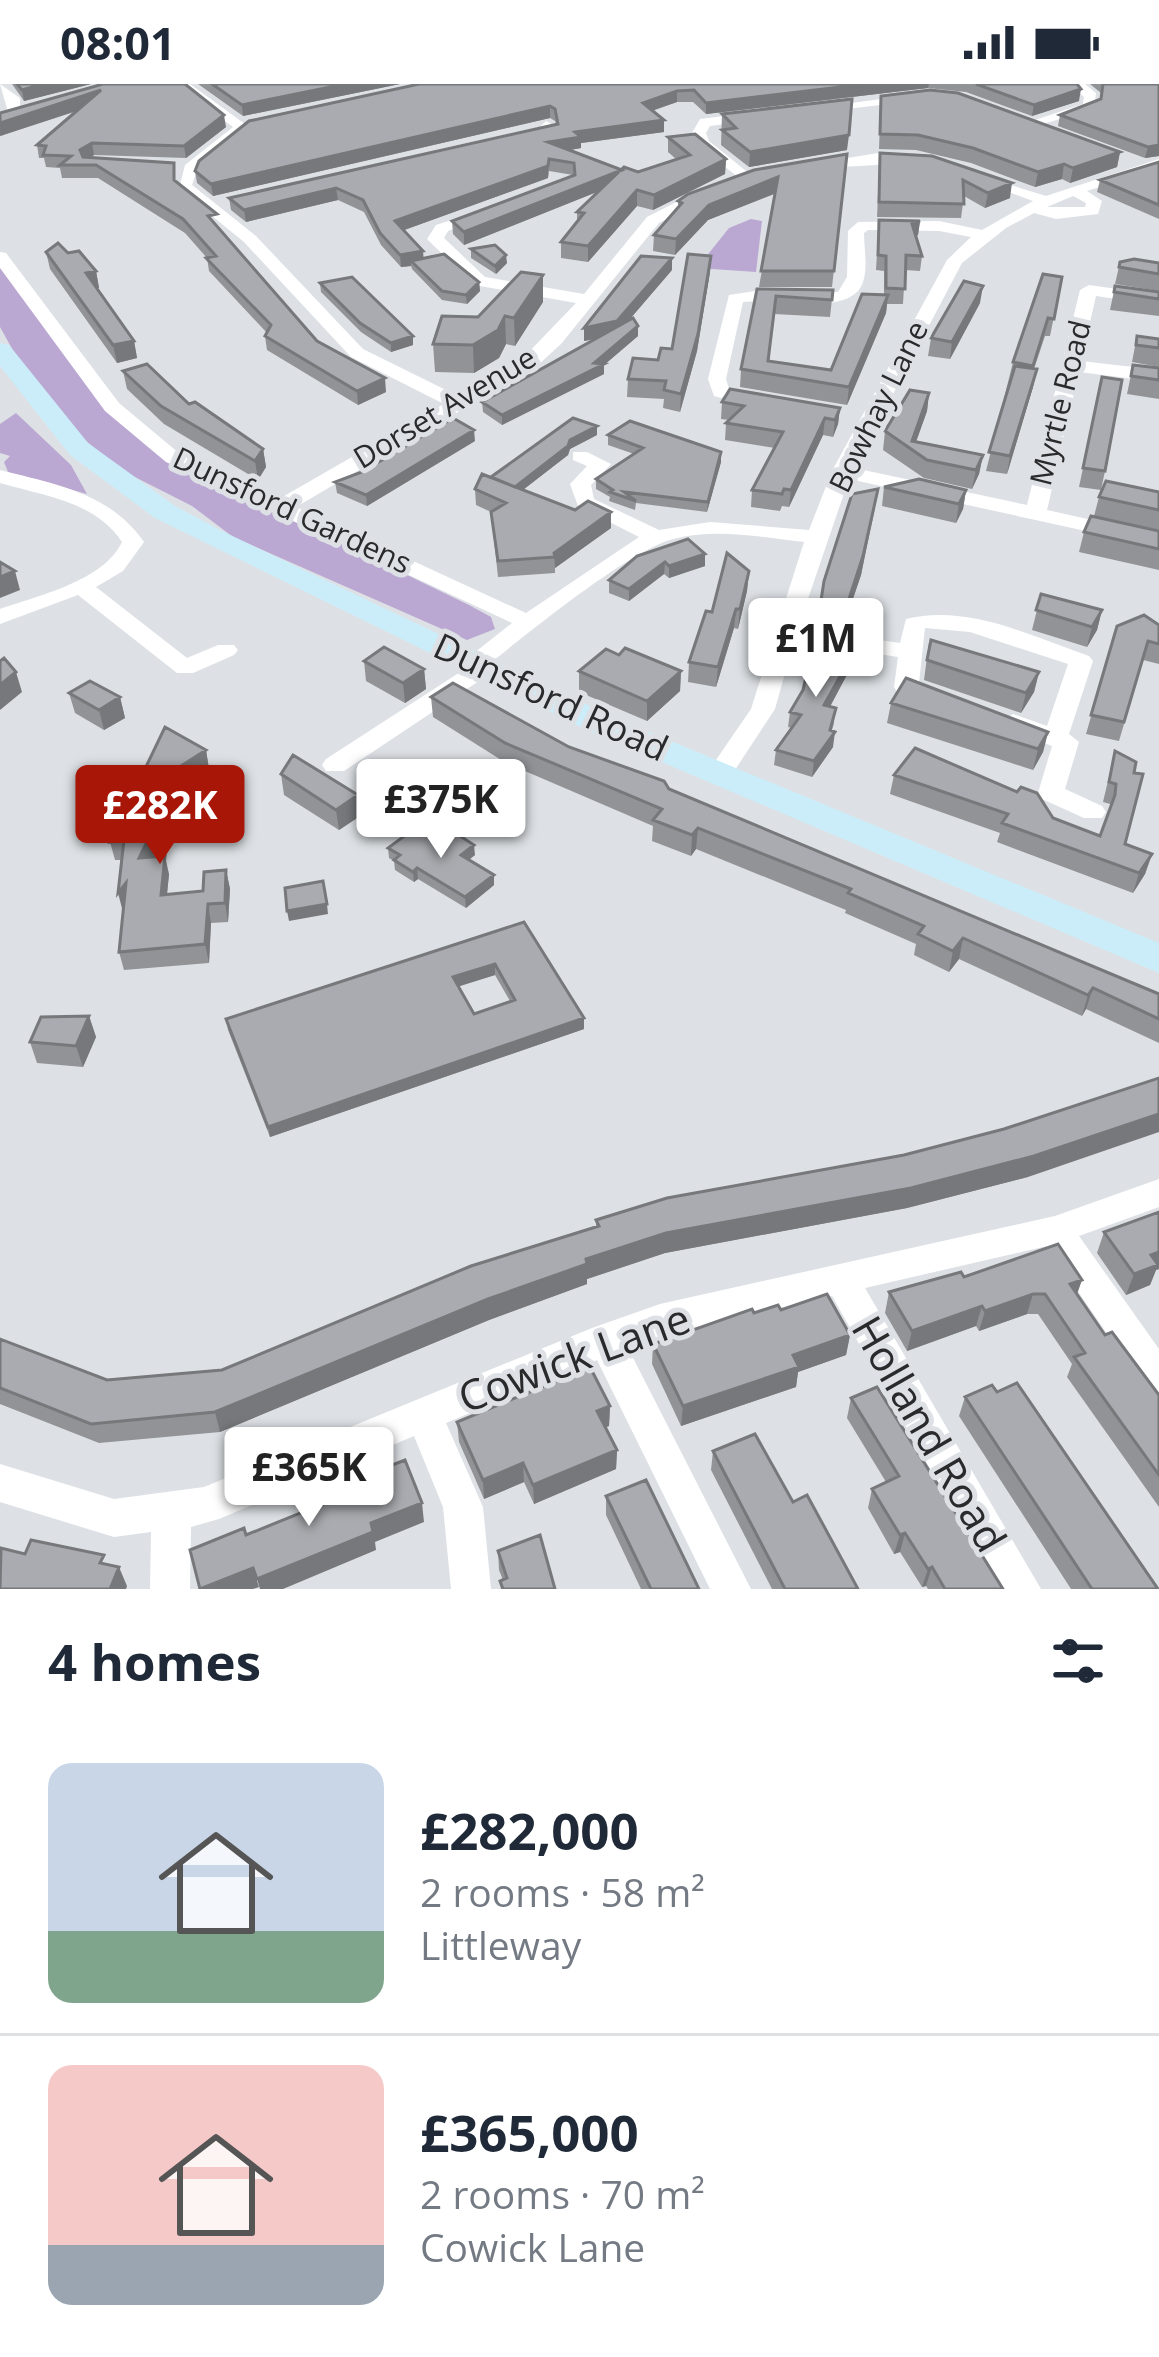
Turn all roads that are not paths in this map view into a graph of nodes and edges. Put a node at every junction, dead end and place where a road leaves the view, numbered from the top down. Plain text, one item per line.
1 (181, 84) edge
2 (914, 84) edge
3 (1077, 84) edge
4 (0, 87) edge
5 (806, 92) edge
6 (36, 106) edge
7 (828, 108) junction
8 (806, 110) edge
9 (683, 112) dead end
10 (785, 113) edge
11 (7, 115) edge
12 (1016, 118) edge
13 (261, 121) edge
14 (705, 122) junction
15 (242, 125) junction
16 (1034, 125) junction
17 (549, 130) edge
18 (1053, 132) edge
19 (423, 154) edge
20 (1110, 154) edge
21 (938, 164) edge
22 (1152, 166) edge
23 (167, 167) edge
24 (190, 168) junction
25 (792, 168) edge
26 (957, 170) edge
27 (1123, 175) junction
28 (1159, 186) edge
29 (230, 201) edge
30 (508, 202) edge
31 (1039, 204) junction
32 (210, 206) junction
33 (983, 236) junction
34 (0, 257) edge
35 (589, 300) junction
36 (1159, 300) edge
37 (0, 350) edge
38 (1071, 364) junction
39 (1159, 376) edge
40 (697, 390) dead end
41 (458, 403) junction
42 (600, 463) dead end
43 (842, 471) junction
44 (0, 476) edge
45 (281, 507) junction
46 (1035, 514) junction
47 (656, 536) junction
48 (820, 538) junction
49 (1159, 542) edge
50 (80, 586) junction
51 (0, 617) edge
52 (528, 622) junction
53 (785, 633) junction
54 (226, 650) dead end
55 (908, 651) junction
56 (481, 664) junction
57 (1056, 737) junction
58 (335, 765) dead end
59 (720, 773) junction
60 (1093, 812) dead end
61 (1159, 959) edge
62 (1159, 1193) edge
63 (1055, 1230) junction
64 (840, 1278) junction
65 (605, 1339) junction
66 (1159, 1379) edge
67 (424, 1414) junction
68 (0, 1483) edge
69 (171, 1511) junction
70 (170, 1589) edge
71 (471, 1589) edge
72 (730, 1589) edge
73 (1021, 1589) edge

1 - 15 street
2 - 7 street
3 - 16 street
4 - 11 street
5 - 7 street
6 - 11 street
7 - 8 street
9 - 14 street
10 - 14 street
12 - 16 street
13 - 15 street
14 - 35 street, Dorset Avenue
15 - 24 street
16 - 18 street
17 - 19 street
20 - 22 street
21 - 25 street
22 - 27 street, Bowhay Lane
23 - 24 street
24 - 32 street
26 - 31 street
27 - 28 street
27 - 31 street, Bowhay Lane
29 - 32 street
30 - 35 street
31 - 33 street, Bowhay Lane
32 - 41 street
33 - 40 street
33 - 43 street, Bowhay Lane
34 - 45 street, Dunsford Gardens
35 - 41 street, Dorset Avenue
36 - 38 street, Myrtle Road
37 - 56 main road, Dunsford Road
38 - 39 street
38 - 46 street, Myrtle Road
41 - 45 street, Dorset Avenue
42 - 47 street
43 - 46 street
43 - 48 street, Bowhay Lane
44 - 50 street
45 - 52 street, Dunsford Gardens
46 - 49 street
47 - 48 street
47 - 52 street
48 - 53 street, Bowhay Lane
50 - 51 street
50 - 54 street
52 - 56 street
53 - 55 street
53 - 59 street, Bowhay Lane
55 - 57 street
55 - 57 street
56 - 58 street
56 - 59 main road, Dunsford Road
57 - 60 street
59 - 61 main road, Dunsford Road
62 - 63 street, Cowick Lane
63 - 64 street, Cowick Lane
63 - 66 street
64 - 65 street, Cowick Lane
64 - 73 street, Holland Road
65 - 67 street, Cowick Lane
65 - 72 street
67 - 69 street, Cowick Lane
67 - 71 street
68 - 69 street, Cowick Lane
69 - 70 street

